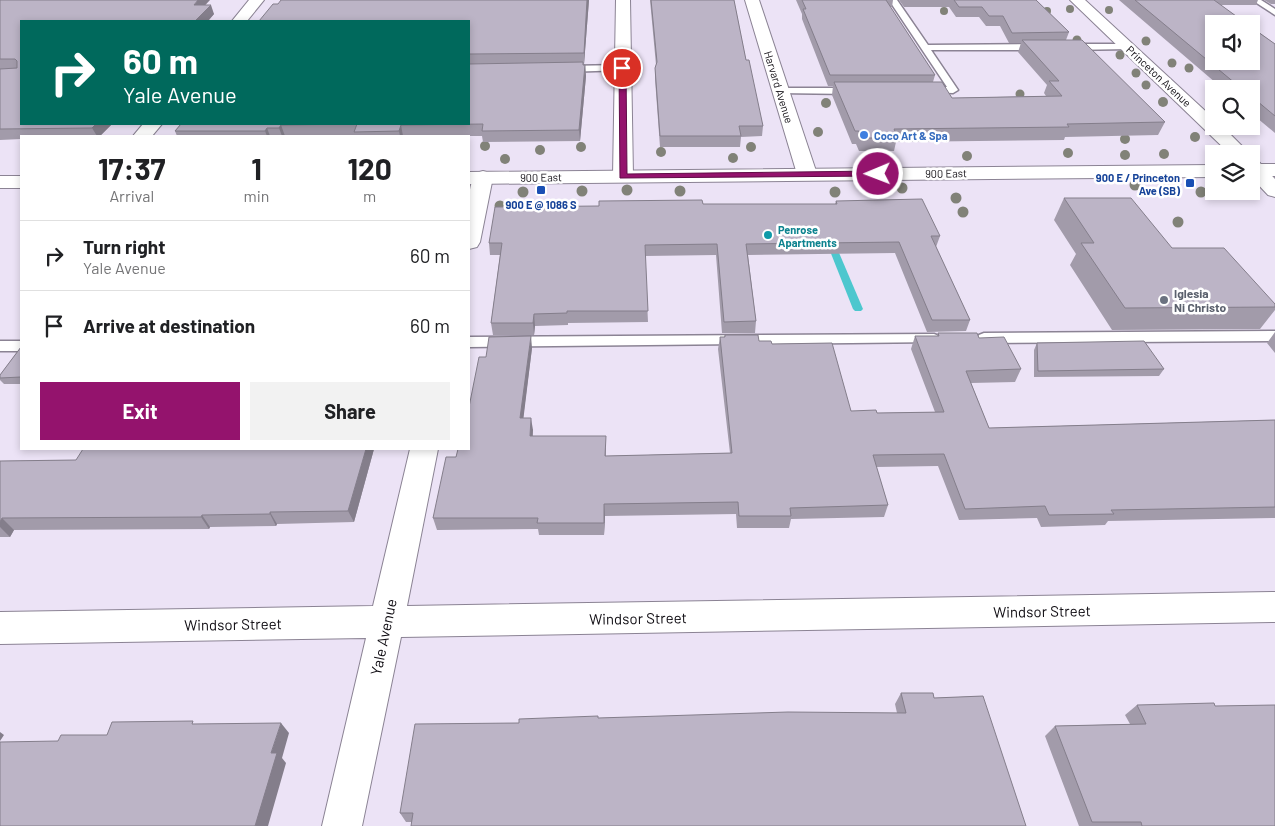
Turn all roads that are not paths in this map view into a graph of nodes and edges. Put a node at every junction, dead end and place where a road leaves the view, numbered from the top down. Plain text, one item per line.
1 (257, 0) edge
2 (622, 0) edge
3 (752, 0) edge
4 (893, 0) edge
5 (1077, 0) edge
6 (1256, 0) edge
7 (1275, 13) edge
8 (240, 20) edge
9 (1127, 46) junction
10 (1048, 47) edge
11 (1058, 47) edge
12 (925, 48) junction
13 (622, 68) junction
14 (555, 69) edge
15 (915, 90) edge
16 (859, 91) edge
17 (781, 92) junction
18 (152, 125) edge
19 (143, 135) edge
20 (1232, 145) edge
21 (1205, 171) edge
22 (1260, 172) edge
23 (807, 174) junction
24 (623, 176) junction
25 (476, 177) edge
26 (0, 182) edge
27 (20, 182) edge
28 (1275, 191) edge
29 (470, 233) edge
30 (1275, 336) edge
31 (943, 338) edge
32 (972, 338) edge
33 (470, 342) edge
34 (0, 346) edge
35 (20, 346) edge
36 (424, 450) edge
37 (1275, 607) edge
38 (387, 622) junction
39 (0, 628) edge
40 (342, 826) edge

1 - 8 street
2 - 13 street
3 - 17 street, Harvard Avenue
4 - 12 lane
5 - 9 street, Princeton Avenue
6 - 7 lane
9 - 11 lane
9 - 20 street, Princeton Avenue
10 - 12 lane
12 - 15 lane
13 - 14 lane
13 - 24 street
16 - 17 lane
17 - 23 street, Harvard Avenue
18 - 19 street
21 - 23 street, 900 East
22 - 28 street
23 - 24 street, 900 East
24 - 25 street, 900 East
25 - 29 street
26 - 27 street
30 - 32 lane
31 - 33 lane
34 - 35 lane
36 - 38 street, Yale Avenue
37 - 38 street, Windsor Street
38 - 39 street, Windsor Street
38 - 40 street, Yale Avenue

